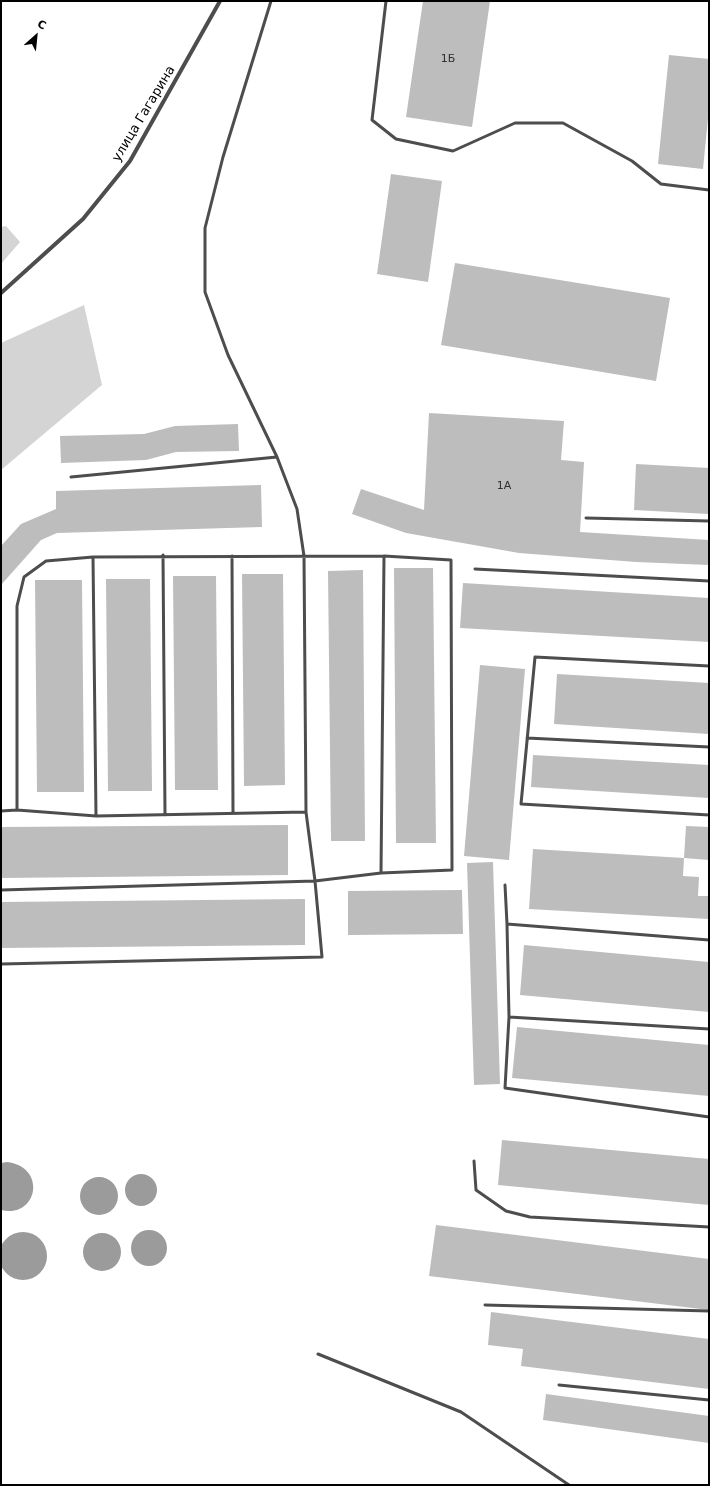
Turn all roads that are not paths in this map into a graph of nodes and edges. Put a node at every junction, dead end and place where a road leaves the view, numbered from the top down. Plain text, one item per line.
1 (220, 1) edge
2 (271, 1) edge
3 (386, 1) edge
4 (709, 190) edge
5 (1, 293) edge
6 (277, 457) junction
7 (71, 477) dead end
8 (586, 518) dead end
9 (709, 521) edge
10 (163, 555) junction
11 (232, 556) junction
12 (304, 556) junction
13 (384, 556) junction
14 (93, 557) junction
15 (475, 569) dead end
16 (709, 581) edge
17 (709, 666) edge
18 (527, 738) junction
19 (709, 747) edge
20 (17, 810) junction
21 (1, 811) edge
22 (306, 812) junction
23 (233, 813) junction
24 (165, 815) junction
25 (709, 815) edge
26 (96, 816) junction
27 (381, 873) junction
28 (315, 881) junction
29 (505, 885) dead end
30 (1, 890) edge
31 (507, 924) junction
32 (709, 940) edge
33 (1, 964) edge
34 (509, 1018) junction
35 (709, 1029) edge
36 (709, 1117) edge
37 (474, 1161) dead end
38 (709, 1227) edge
39 (485, 1305) dead end
40 (709, 1311) edge
41 (318, 1354) dead end
42 (559, 1385) dead end
43 (709, 1400) edge
44 (569, 1485) edge

1 - 5 street, улица Гагарина
2 - 6 lane
3 - 4 lane
6 - 7 lane
6 - 12 lane
8 - 9 lane
10 - 11 lane
10 - 14 lane
10 - 24 lane
11 - 12 lane
11 - 23 lane
12 - 13 lane
12 - 22 lane
13 - 27 lane
13 - 27 lane
14 - 20 lane
14 - 26 lane
15 - 16 lane
17 - 18 lane
18 - 19 lane
18 - 25 lane
20 - 21 lane
20 - 26 lane
22 - 23 lane
22 - 28 lane
23 - 24 lane
24 - 26 lane
27 - 28 lane
28 - 30 lane
28 - 33 lane
29 - 31 lane
31 - 32 lane
31 - 34 lane
34 - 35 lane
34 - 36 lane
37 - 38 lane
39 - 40 lane
41 - 44 lane
42 - 43 lane

